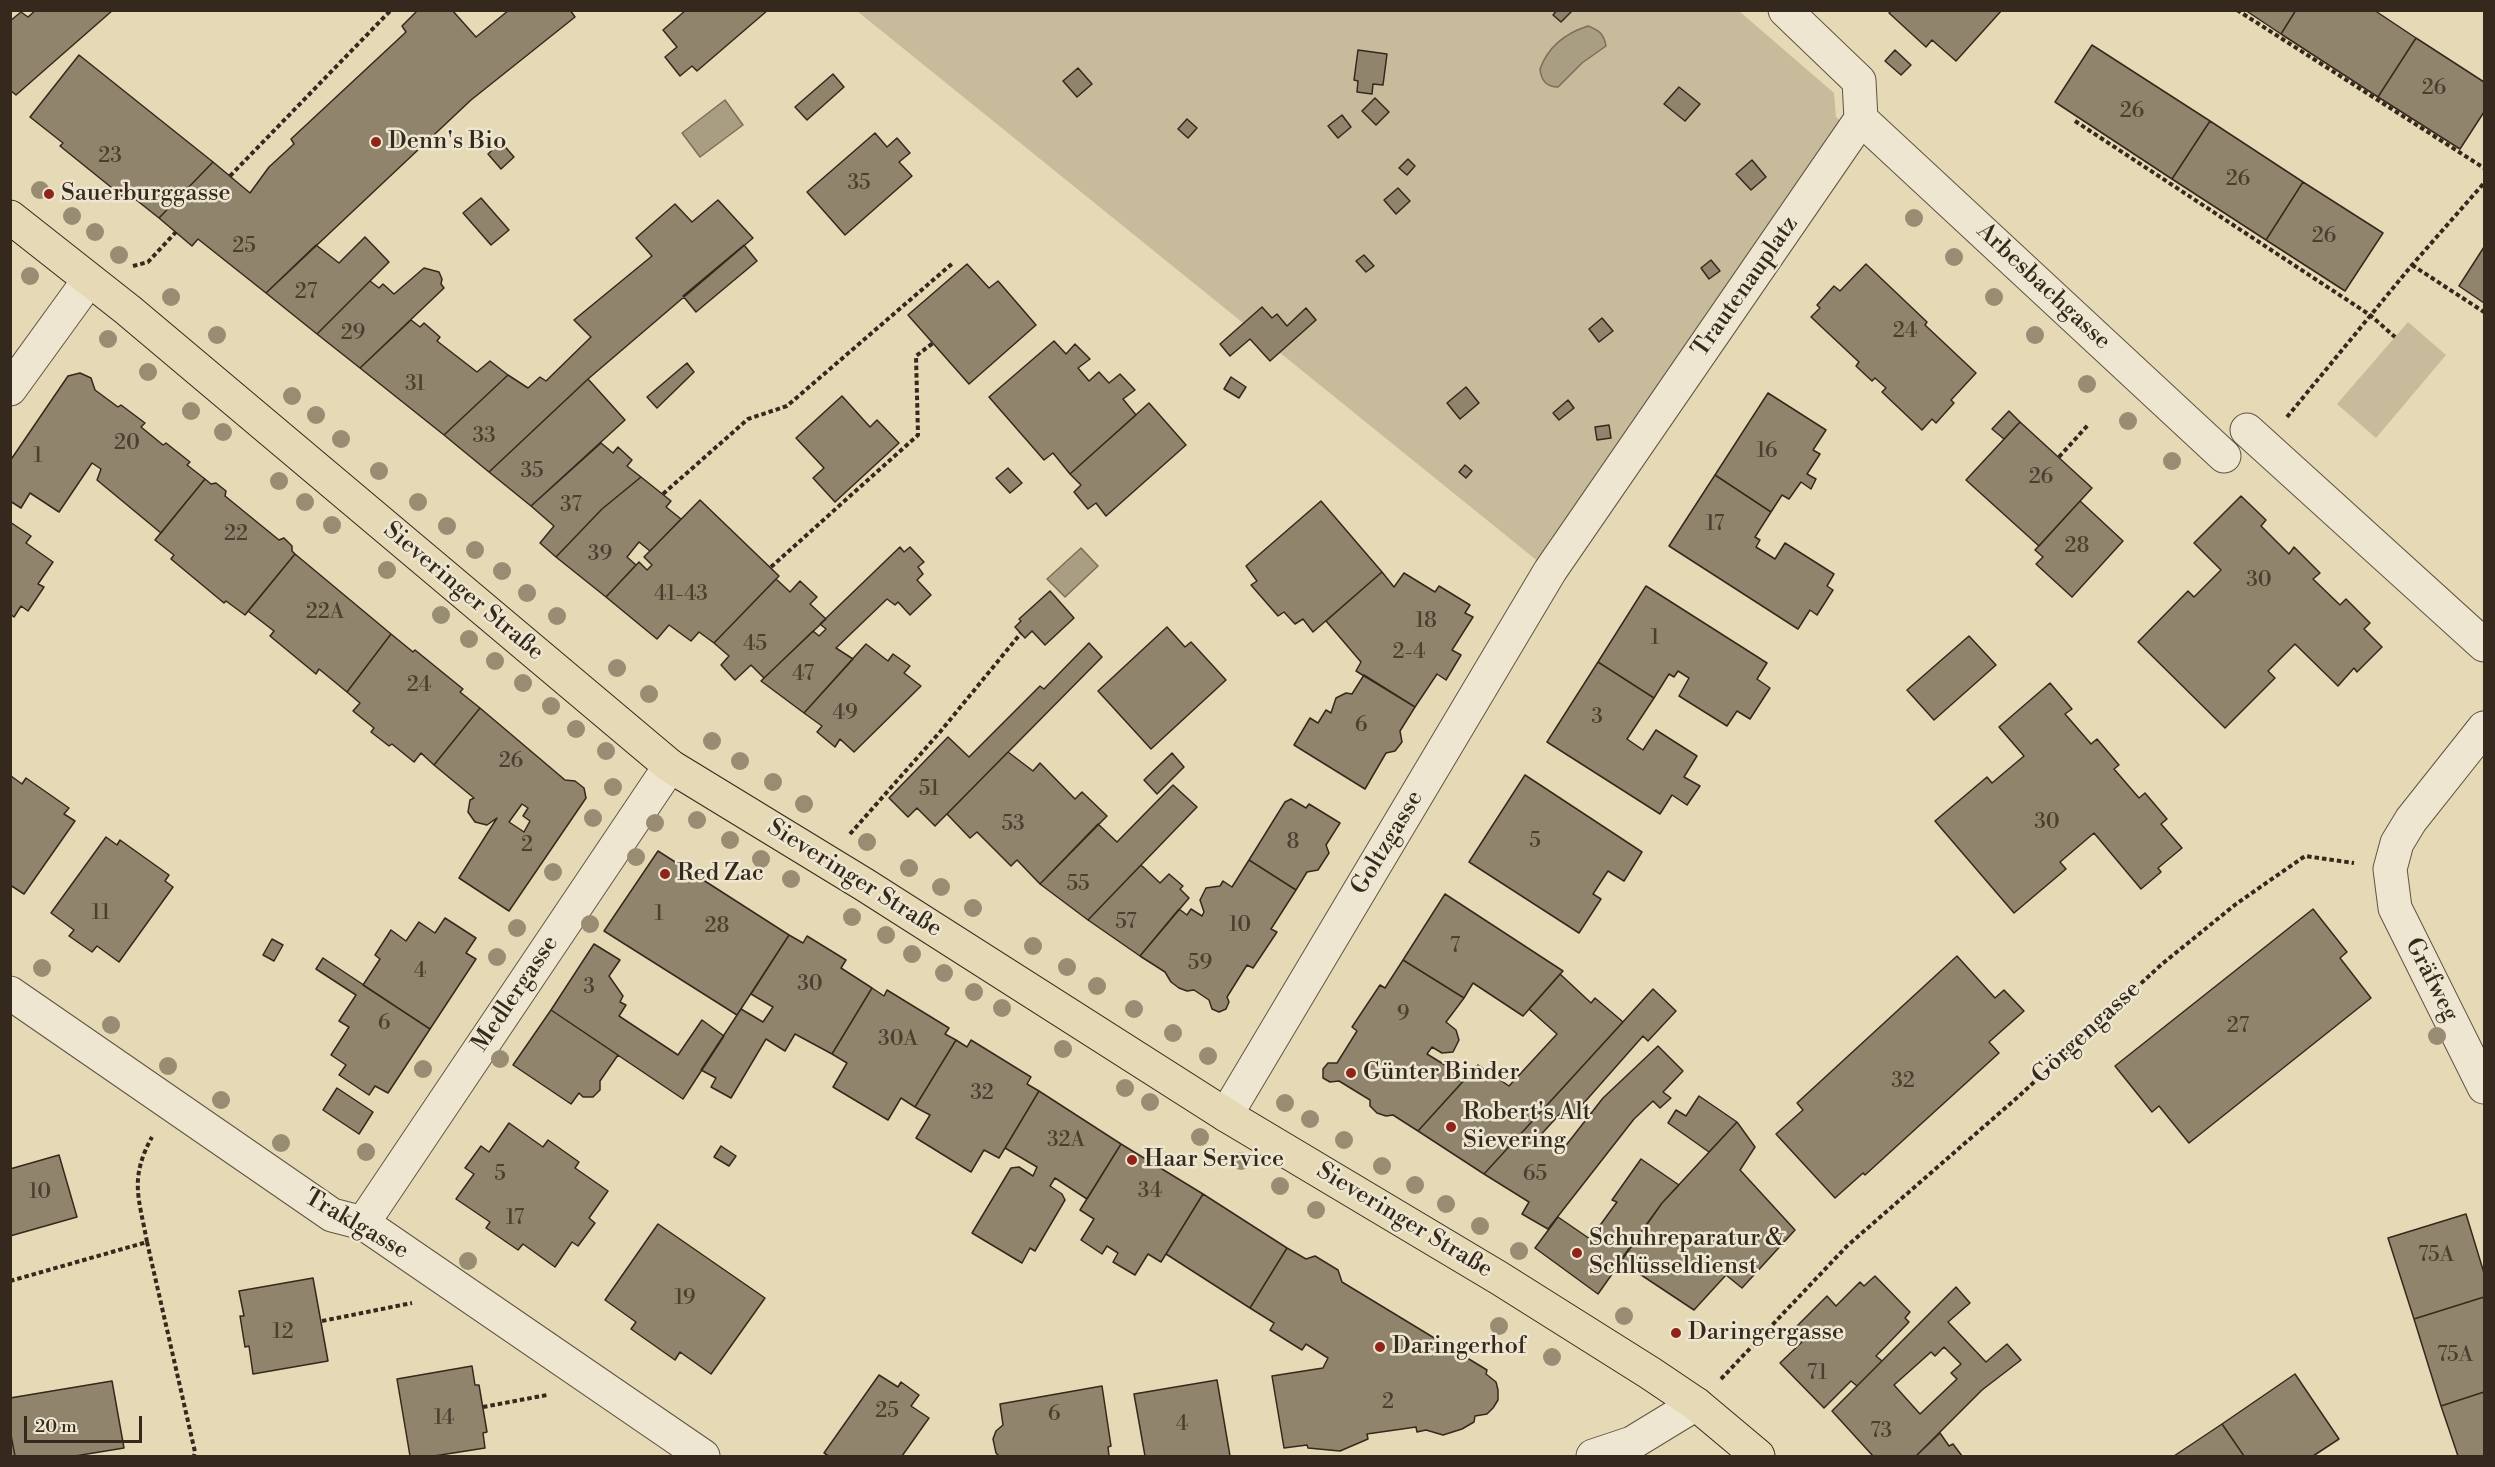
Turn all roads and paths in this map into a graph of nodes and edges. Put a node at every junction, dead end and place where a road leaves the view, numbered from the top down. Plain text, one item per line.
1 (391, 10) edge
2 (1785, 10) edge
3 (2237, 10) edge
4 (1861, 119) junction
5 (2075, 121) dead end
6 (2484, 168) edge
7 (230, 176) dead end
8 (2484, 183) edge
9 (10, 217) edge
10 (176, 232) dead end
11 (954, 262) dead end
12 (2412, 265) junction
13 (89, 280) junction
14 (2484, 312) edge
15 (2370, 315) junction
16 (2395, 337) dead end
17 (933, 343) dead end
18 (10, 389) edge
19 (2088, 425) dead end
20 (2255, 437) joint
21 (2224, 456) dead end
22 (2059, 457) dead end
23 (663, 494) dead end
24 (771, 567) dead end
25 (1550, 571) joint
26 (1021, 633) dead end
27 (2484, 645) edge
28 (2484, 728) edge
29 (670, 765) junction
30 (826, 861) junction
31 (2390, 869) junction
32 (10, 993) edge
33 (2484, 1087) edge
34 (173, 1106) junction
35 (1226, 1115) junction
36 (363, 1223) junction
37 (147, 1242) junction
38 (10, 1281) edge
39 (464, 1292) junction
40 (322, 1321) dead end
41 (600, 1385) junction
42 (1696, 1404) junction
43 (483, 1407) dead end
44 (194, 1456) edge
45 (703, 1456) edge
46 (1593, 1456) edge
47 (1758, 1456) edge

1 - 7 path
2 - 4 street
3 - 6 path
4 - 21 street, Arbesbachgasse
4 - 25 street, Trautenauplatz
5 - 15 path
8 - 12 path
9 - 13 main road, Sieveringer Straße
10 - 13 path
11 - 23 path
12 - 14 path
12 - 15 path
13 - 18 street
13 - 29 main road, Sieveringer Straße
15 - 16 path
15 - 20 path
17 - 24 path
19 - 22 path
20 - 27 street
25 - 35 street, Goltzgasse
26 - 30 path
28 - 31 street
29 - 30 main road, Sieveringer Straße
29 - 36 street, Medlergasse
30 - 35 main road, Sieveringer Straße
31 - 33 street, Gräfweg
31 - 42 path, Görgengasse
32 - 34 street, Traklgasse
34 - 36 street, Traklgasse
34 - 37 path
35 - 42 main road, Sieveringer Straße
36 - 39 street, Traklgasse
37 - 38 path
37 - 44 path
39 - 40 path
39 - 41 street, Traklgasse
41 - 43 path
41 - 45 street, Traklgasse
42 - 46 street
42 - 47 main road, Sieveringer Straße

